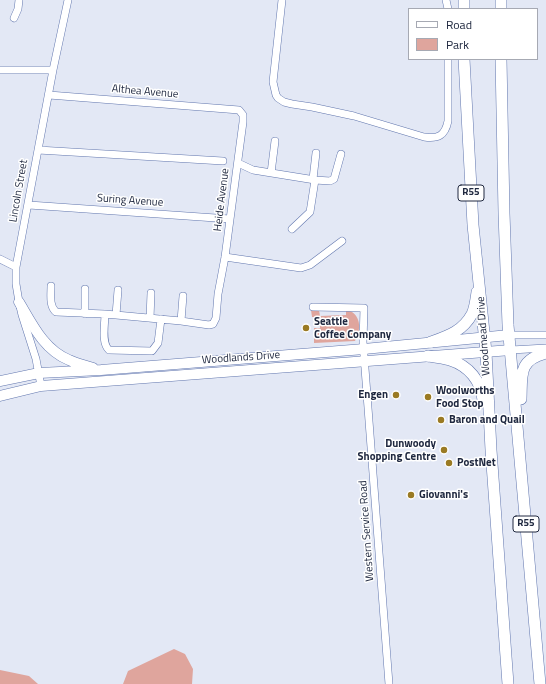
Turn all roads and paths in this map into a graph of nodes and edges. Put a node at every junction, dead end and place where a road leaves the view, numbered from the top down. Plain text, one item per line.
1 (19, 0) edge
2 (68, 0) edge
3 (282, 0) edge
4 (14, 18) dead end
5 (448, 60) edge
6 (464, 60) edge
7 (501, 60) edge
8 (0, 70) edge
9 (54, 70) junction
10 (49, 96) junction
11 (239, 110) joint
12 (275, 141) dead end
13 (38, 150) junction
14 (316, 153) dead end
15 (341, 154) dead end
16 (223, 162) dead end
17 (238, 163) junction
18 (270, 173) junction
19 (314, 180) junction
20 (28, 206) junction
21 (230, 219) junction
22 (292, 229) dead end
23 (342, 241) dead end
24 (225, 257) junction
25 (0, 259) edge
26 (16, 267) junction
27 (480, 281) junction
28 (51, 286) dead end
29 (85, 289) dead end
30 (118, 290) dead end
31 (151, 292) dead end
32 (183, 296) dead end
33 (19, 302) junction
34 (313, 307) dead end
35 (85, 314) junction
36 (105, 314) junction
37 (116, 315) junction
38 (150, 318) junction
39 (161, 319) junction
40 (181, 321) junction
41 (509, 335) junction
42 (546, 335) edge
43 (484, 337) junction
44 (431, 342) junction
45 (546, 348) edge
46 (364, 349) junction
47 (511, 350) junction
48 (486, 352) junction
49 (546, 353) edge
50 (428, 356) junction
51 (365, 361) junction
52 (101, 370) junction
53 (39, 373) junction
54 (0, 381) edge
55 (41, 386) junction
56 (0, 396) edge
57 (519, 437) junction
58 (491, 450) junction
59 (389, 684) edge
60 (508, 684) edge
61 (540, 684) edge

1 - 4 street
2 - 9 street, Lincoln Street
3 - 5 street
6 - 27 main road, Woodmead Drive / R55
7 - 41 main road, R55
8 - 9 street
9 - 10 street, Lincoln Street
10 - 11 street, Althea Avenue
10 - 13 street, Lincoln Street
11 - 17 street, Heide Avenue
12 - 18 street
13 - 16 street
13 - 20 street, Lincoln Street
14 - 19 street
15 - 19 street
17 - 18 street
17 - 21 street, Heide Avenue
18 - 19 street
19 - 22 street
20 - 21 street, Suring Avenue
20 - 26 street, Lincoln Street
21 - 24 street, Heide Avenue
23 - 24 street
24 - 40 street, Heide Avenue
25 - 26 street
26 - 33 street, Lincoln Street
27 - 43 main road, Woodmead Drive / R55
27 - 44 main road
28 - 35 street
29 - 35 street
30 - 37 street
31 - 38 street
32 - 40 street
33 - 52 main road
33 - 53 street, Lincoln Street
34 - 46 street, Western Service Road
35 - 36 street
36 - 37 street
36 - 39 street
37 - 38 street
38 - 39 street
39 - 40 street
41 - 42 street
41 - 43 main road, Woodlands Drive
41 - 47 main road, R55
43 - 44 main road, Woodlands Drive
43 - 48 main road, Woodmead Drive / R55
44 - 46 main road, Woodlands Drive
45 - 47 street
46 - 51 street, Western Service Road
46 - 52 main road, Woodlands Drive
47 - 48 main road, Woodlands Drive
47 - 57 main road, R55
48 - 50 main road, Woodlands Drive
48 - 58 main road, Woodmead Drive / R55
49 - 57 main road
50 - 51 main road, Woodlands Drive
50 - 58 main road
51 - 55 main road, Woodlands Drive
51 - 59 street, Western Service Road
52 - 53 main road, Woodlands Drive
53 - 54 main road, Woodlands Drive
53 - 55 street, Lincoln Street
55 - 56 main road, Woodlands Drive
57 - 61 main road, R55
58 - 60 main road, Woodmead Drive / R55

